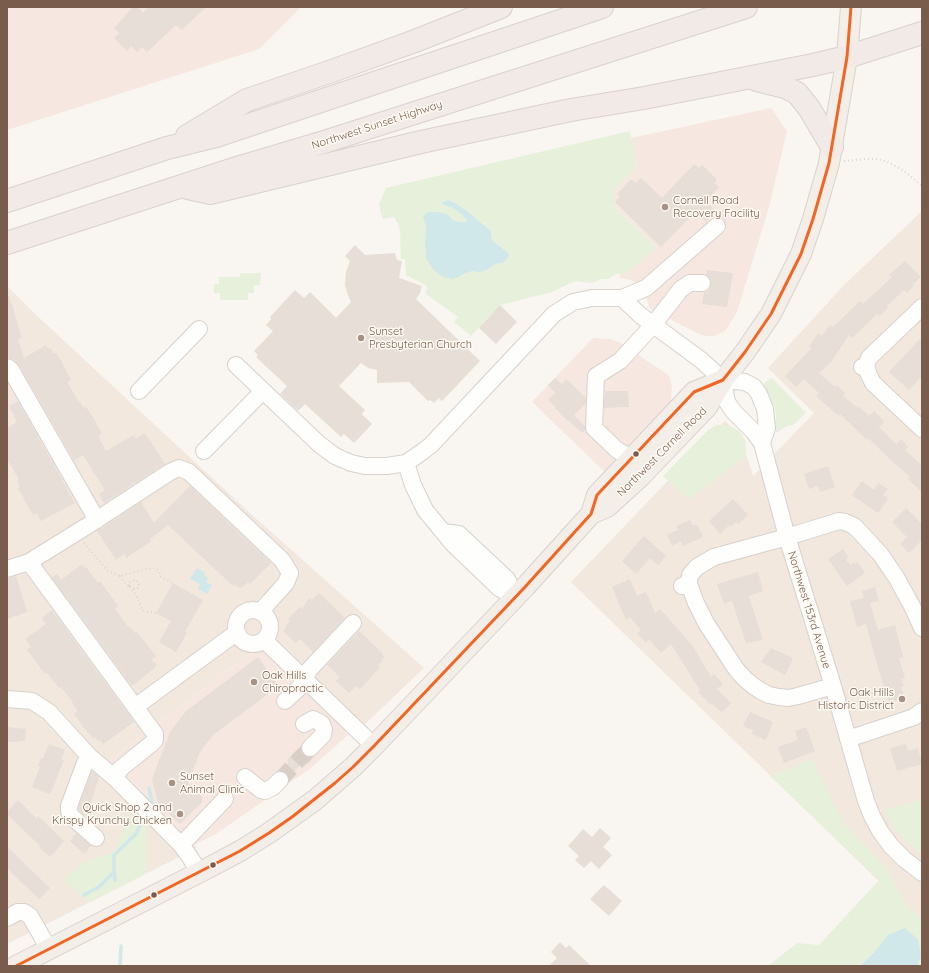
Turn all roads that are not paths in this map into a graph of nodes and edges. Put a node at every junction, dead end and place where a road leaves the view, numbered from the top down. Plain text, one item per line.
1 (501, 7) edge
2 (602, 7) edge
3 (746, 7) edge
4 (851, 12) edge
5 (922, 34) edge
6 (847, 57) junction
7 (748, 79) junction
8 (167, 148) junction
9 (830, 155) junction
10 (182, 186) junction
11 (7, 201) edge
12 (717, 226) dead end
13 (7, 243) edge
14 (702, 283) dead end
15 (622, 298) junction
16 (922, 307) edge
17 (653, 326) junction
18 (198, 329) dead end
19 (236, 365) dead end
20 (7, 367) edge
21 (723, 380) junction
22 (139, 391) dead end
23 (263, 391) junction
24 (922, 429) edge
25 (762, 443) junction
26 (204, 451) dead end
27 (631, 459) junction
28 (406, 463) junction
29 (591, 514) junction
30 (97, 520) junction
31 (787, 537) junction
32 (29, 562) junction
33 (7, 569) edge
34 (515, 597) junction
35 (260, 612) junction
36 (353, 623) dead end
37 (922, 628) edge
38 (236, 633) junction
39 (264, 640) junction
40 (304, 679) junction
41 (833, 686) junction
42 (7, 699) edge
43 (285, 701) dead end
44 (135, 707) junction
45 (922, 711) edge
46 (304, 724) dead end
47 (848, 739) junction
48 (374, 746) junction
49 (310, 748) tunnel mouth
50 (90, 756) junction
51 (245, 777) dead end
52 (115, 778) junction
53 (280, 780) tunnel mouth
54 (225, 799) dead end
55 (96, 838) dead end
56 (181, 845) junction
57 (198, 873) junction
58 (922, 873) edge
59 (7, 918) edge
60 (49, 949) junction
61 (16, 966) edge

1 - 8 highway
2 - 8 highway
3 - 10 highway, Northwest Sunset Highway
4 - 6 main road, Northwest Cornell Road
5 - 6 highway
6 - 7 highway
6 - 9 main road, Northwest Cornell Road
7 - 9 highway
7 - 10 highway
8 - 11 highway
9 - 21 main road, Northwest Cornell Road
10 - 13 highway, Northwest Sunset Highway
12 - 15 street
14 - 17 street
15 - 17 street
15 - 28 street
16 - 24 street
17 - 21 street
17 - 27 street
18 - 22 street
19 - 23 street
20 - 30 street
21 - 25 street, Northwest 153rd Avenue
21 - 25 street, Northwest 153rd Avenue
21 - 27 main road, Northwest Cornell Road
21 - 29 main road, Northwest Cornell Road
23 - 26 street
23 - 28 street
25 - 31 street, Northwest 153rd Avenue
27 - 29 main road, Northwest Cornell Road
28 - 34 street
29 - 34 main road, Northwest Cornell Road
30 - 32 street
30 - 35 street
31 - 37 street
31 - 41 street, Northwest 153rd Avenue
31 - 41 street
32 - 33 street
32 - 44 street
34 - 48 main road, Northwest Cornell Road
35 - 38 street
35 - 39 street
36 - 40 street
38 - 39 street
38 - 44 street
39 - 40 street
40 - 43 street
40 - 48 street
41 - 47 street, Northwest 153rd Avenue
42 - 50 street
44 - 52 street
45 - 47 street
46 - 49 street
47 - 58 street, Northwest 153rd Avenue
48 - 57 main road, Northwest Cornell Road
50 - 52 street
50 - 55 street
51 - 53 street
52 - 56 street
54 - 56 street
56 - 57 street
57 - 60 main road, Northwest Cornell Road
59 - 60 street
60 - 61 main road, Northwest Cornell Road

